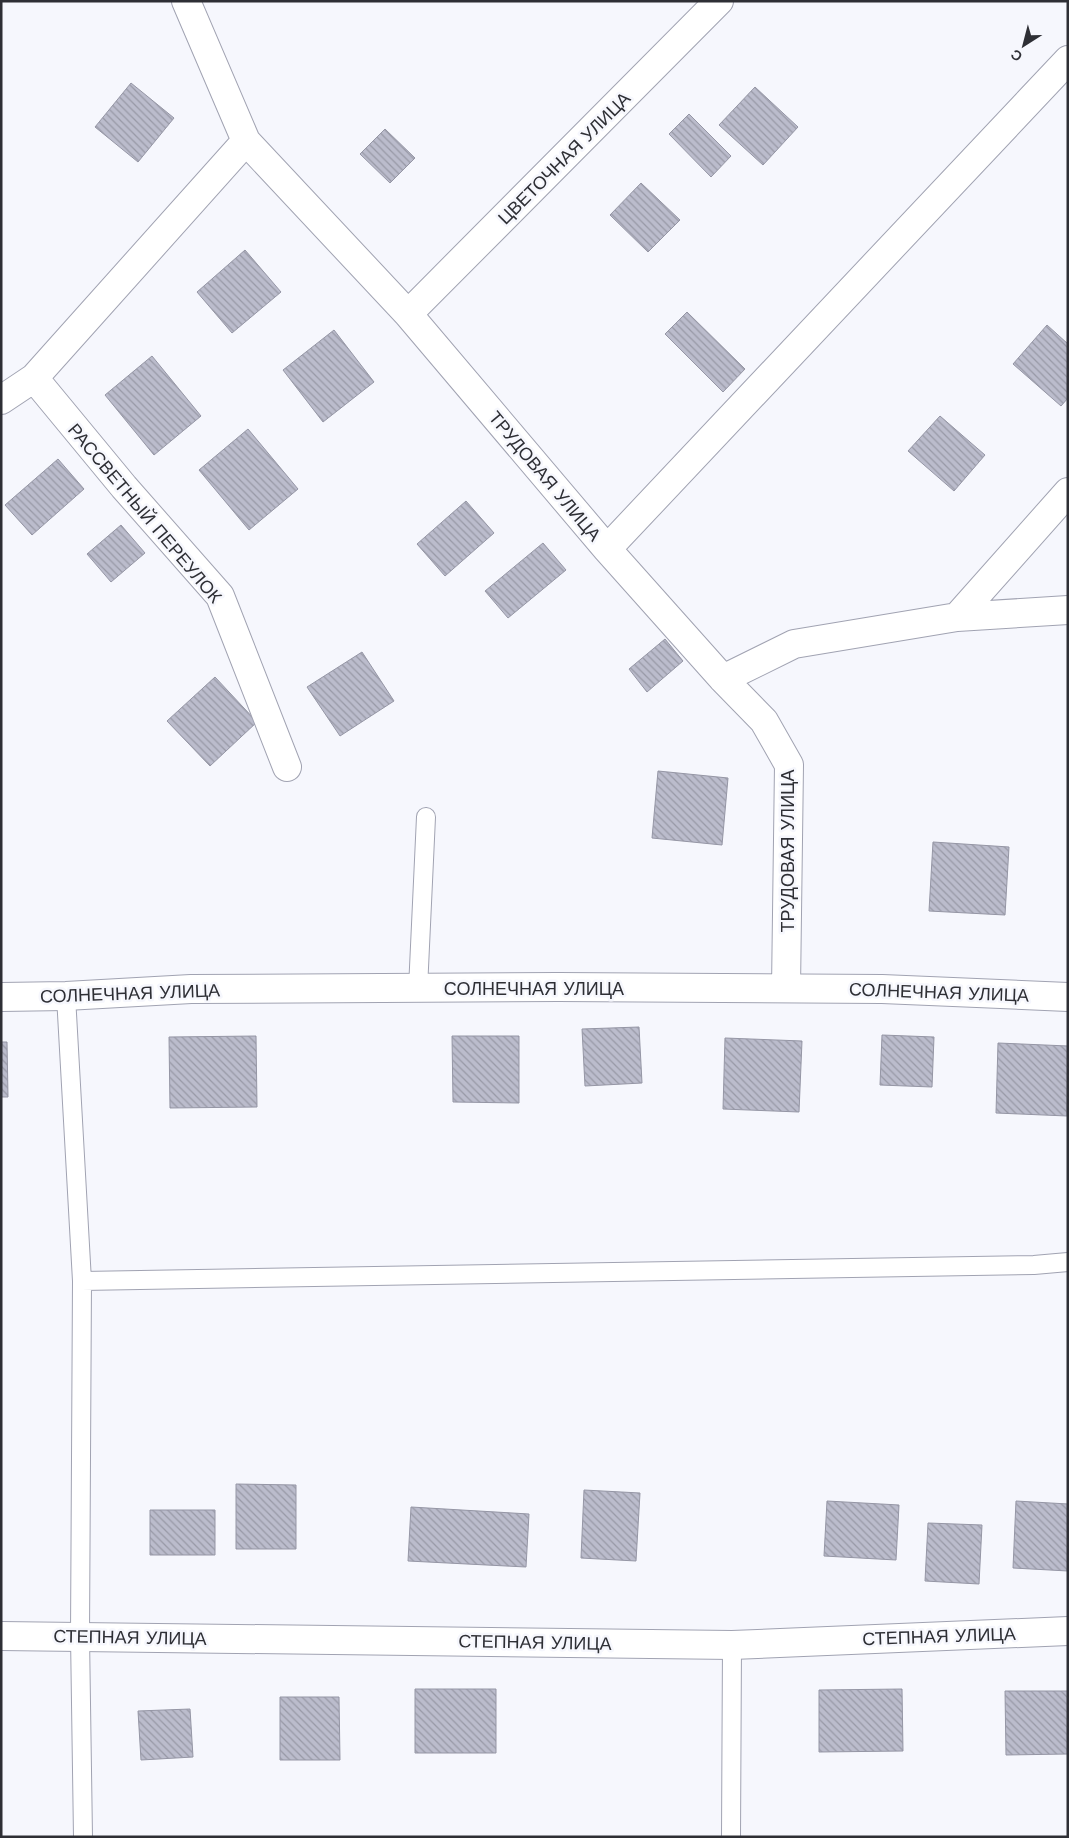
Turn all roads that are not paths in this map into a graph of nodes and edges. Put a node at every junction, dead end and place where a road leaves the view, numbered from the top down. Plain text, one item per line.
1 (186, 1) edge
2 (719, 1) edge
3 (1068, 60) edge
4 (246, 141) junction
5 (408, 314) junction
6 (34, 378) junction
7 (1, 400) edge
8 (1068, 492) edge
9 (607, 549) junction
10 (1068, 610) edge
11 (957, 617) junction
12 (723, 679) junction
13 (287, 767) dead end
14 (426, 817) dead end
15 (786, 988) junction
16 (418, 989) junction
17 (66, 996) junction
18 (1, 997) edge
19 (1068, 997) edge
20 (1068, 1262) edge
21 (82, 1281) junction
22 (1068, 1631) edge
23 (1, 1636) edge
24 (80, 1636) junction
25 (732, 1645) junction
26 (83, 1837) edge
27 (731, 1837) edge

1 - 4 street, ТРУДОВАЯ УЛИЦА
2 - 5 street, ЦВЕТОЧНАЯ УЛИЦА
3 - 9 street
4 - 5 street, ТРУДОВАЯ УЛИЦА
4 - 6 street
5 - 9 street, ТРУДОВАЯ УЛИЦА
6 - 7 street
6 - 13 street, РАССВЕТНЫЙ ПЕРЕУЛОК
8 - 11 street
9 - 12 street, ТРУДОВАЯ УЛИЦА
10 - 11 street
11 - 12 street
12 - 15 street, ТРУДОВАЯ УЛИЦА
14 - 16 lane
15 - 16 street, СОЛНЕЧНАЯ УЛИЦА
15 - 19 street, СОЛНЕЧНАЯ УЛИЦА
16 - 17 street, СОЛНЕЧНАЯ УЛИЦА
17 - 18 street, СОЛНЕЧНАЯ УЛИЦА
17 - 21 lane
20 - 21 lane
21 - 24 lane
22 - 25 street, СТЕПНАЯ УЛИЦА
23 - 24 street, СТЕПНАЯ УЛИЦА
24 - 25 street, СТЕПНАЯ УЛИЦА
24 - 26 lane
25 - 27 lane

